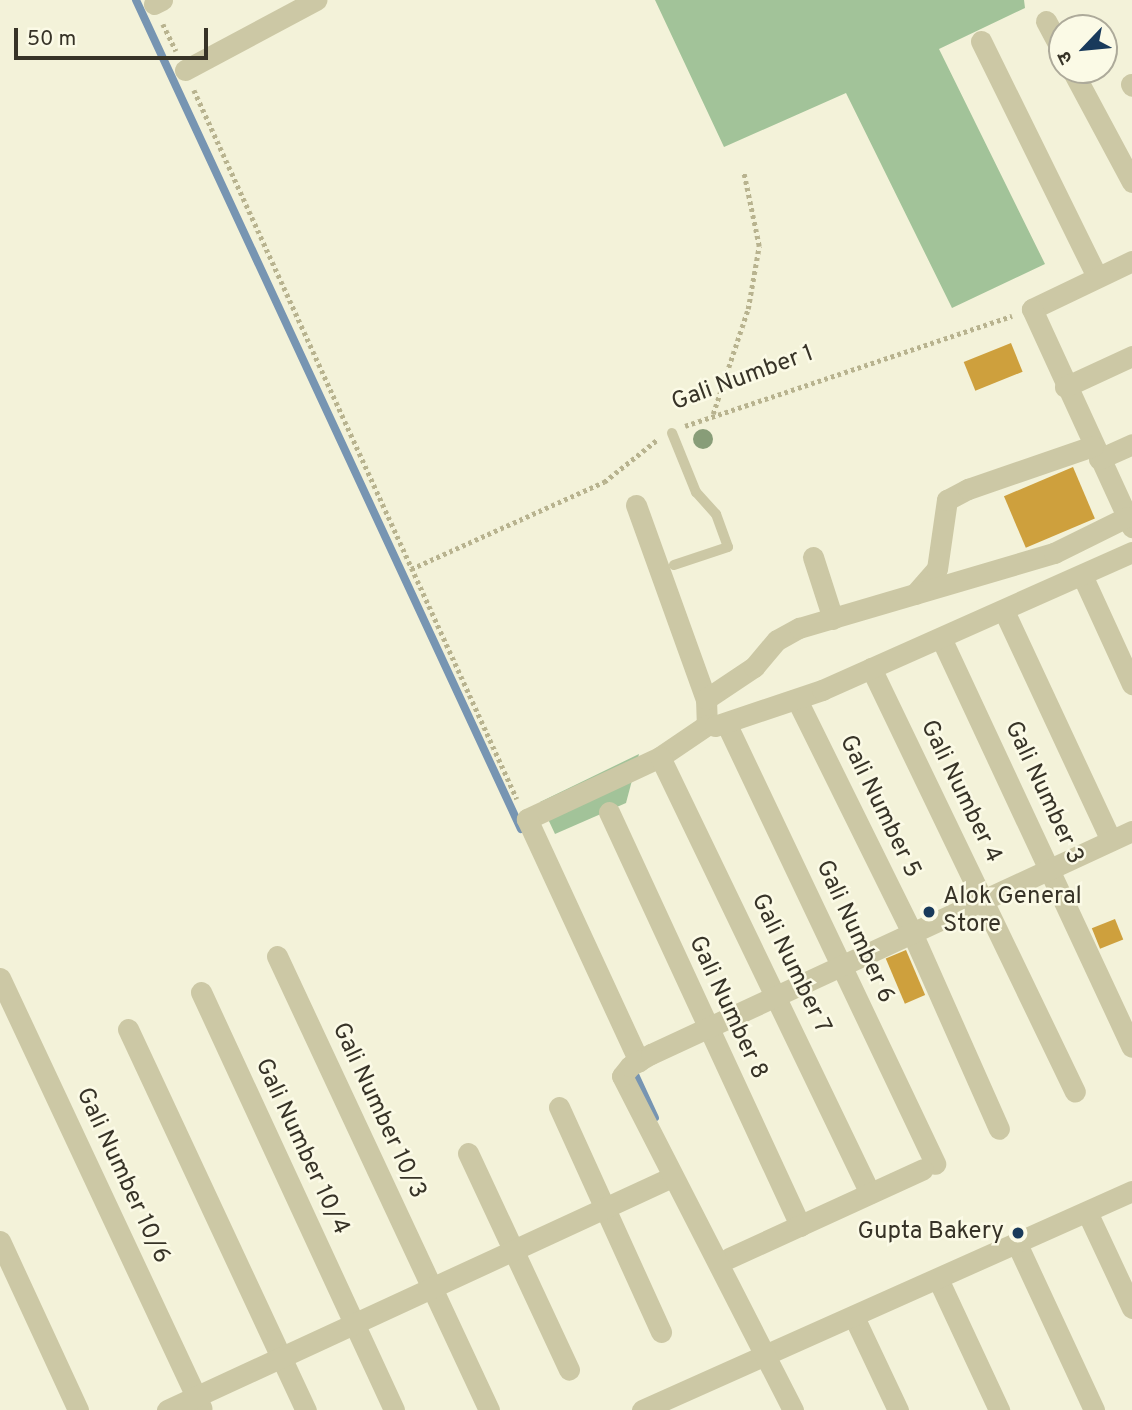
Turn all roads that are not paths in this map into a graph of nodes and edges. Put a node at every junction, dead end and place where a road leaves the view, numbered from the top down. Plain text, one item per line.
1 (316, 0) edge
2 (1046, 21) dead end
3 (1048, 25) edge
4 (981, 41) dead end
5 (185, 70) road end
6 (1080, 84) edge
7 (1132, 182) edge
8 (1132, 261) edge
9 (1097, 277) junction
10 (1132, 356) edge
11 (1065, 387) junction
12 (672, 433) road end
13 (1132, 444) edge
14 (1096, 453) junction
15 (636, 505) dead end
16 (1130, 522) edge
17 (1132, 551) edge
18 (813, 557) dead end
19 (674, 565) dead end
20 (1082, 575) junction
21 (911, 597) junction
22 (1004, 611) junction
23 (833, 619) junction
24 (942, 638) junction
25 (870, 668) junction
26 (1132, 684) edge
27 (706, 699) junction
28 (797, 700) junction
29 (726, 723) junction
30 (699, 731) junction
31 (660, 757) junction
32 (610, 812) dead end
33 (1132, 831) edge
34 (1111, 841) junction
35 (1050, 870) junction
36 (984, 902) junction
37 (913, 935) junction
38 (277, 956) dead end
39 (841, 966) junction
40 (0, 978) edge
41 (201, 992) dead end
42 (777, 996) junction
43 (128, 1029) dead end
44 (707, 1029) junction
45 (1132, 1047) edge
46 (639, 1061) junction
47 (1075, 1091) dead end
48 (559, 1107) dead end
49 (999, 1129) dead end
50 (468, 1153) dead end
51 (672, 1177) junction
52 (1132, 1191) edge
53 (870, 1194) junction
54 (607, 1208) junction
55 (1087, 1212) junction
56 (800, 1226) junction
57 (0, 1241) edge
58 (1017, 1244) junction
59 (516, 1250) junction
60 (729, 1258) dead end
61 (938, 1279) junction
62 (432, 1288) junction
63 (1132, 1308) edge
64 (854, 1317) junction
65 (354, 1324) junction
66 (661, 1332) dead end
67 (282, 1357) junction
68 (768, 1357) junction
69 (569, 1370) dead end
70 (199, 1403) edge
71 (676, 1404) edge
72 (78, 1410) edge
73 (167, 1410) edge
74 (306, 1410) edge
75 (394, 1410) edge
76 (489, 1410) edge
77 (642, 1410) edge
78 (793, 1410) edge
79 (898, 1410) edge
80 (999, 1410) edge
81 (1094, 1410) edge

1 - 5 street
2 - 3 street
4 - 9 street
6 - 7 street
8 - 9 street
9 - 11 street
10 - 11 street
11 - 14 street
12 - 19 lane
13 - 14 street
14 - 16 street
14 - 21 street
15 - 27 street
16 - 21 street
17 - 20 street
18 - 23 street
20 - 22 street
20 - 26 street
21 - 23 street
22 - 24 street
22 - 34 street
23 - 27 street
24 - 25 street
24 - 35 street, Gali Number 3
25 - 28 street
25 - 36 street, Gali Number 4
27 - 30 street
28 - 29 street
28 - 37 street, Gali Number 5
29 - 30 street
29 - 39 street, Gali Number 6
30 - 31 street
31 - 42 street, Gali Number 7
31 - 46 street
32 - 44 street, Gali Number 8
33 - 34 street
34 - 35 street
35 - 36 street
35 - 45 street, Gali Number 3
36 - 37 street
36 - 47 street, Gali Number 4
37 - 39 street
37 - 49 street, Gali Number 5
38 - 62 street, Gali Number 10/3
39 - 42 street
39 - 53 street, Gali Number 6
40 - 70 street, Gali Number 10/6
41 - 65 street, Gali Number 10/4
42 - 44 street
42 - 53 street, Gali Number 7
43 - 67 street
44 - 46 street
44 - 56 street, Gali Number 8
46 - 51 street
48 - 54 street
50 - 59 street
51 - 54 street
51 - 68 street
52 - 55 street
53 - 56 street
54 - 59 street
54 - 66 street
55 - 58 street
55 - 63 street
56 - 60 street
57 - 72 street
58 - 61 street
58 - 81 street
59 - 62 street
59 - 69 street
61 - 64 street
61 - 80 street
62 - 65 street
62 - 76 street, Gali Number 10/3
64 - 68 street
64 - 79 street
65 - 67 street
65 - 75 street, Gali Number 10/4
67 - 70 street
67 - 74 street
68 - 71 street
68 - 78 street
70 - 73 street
71 - 77 street

